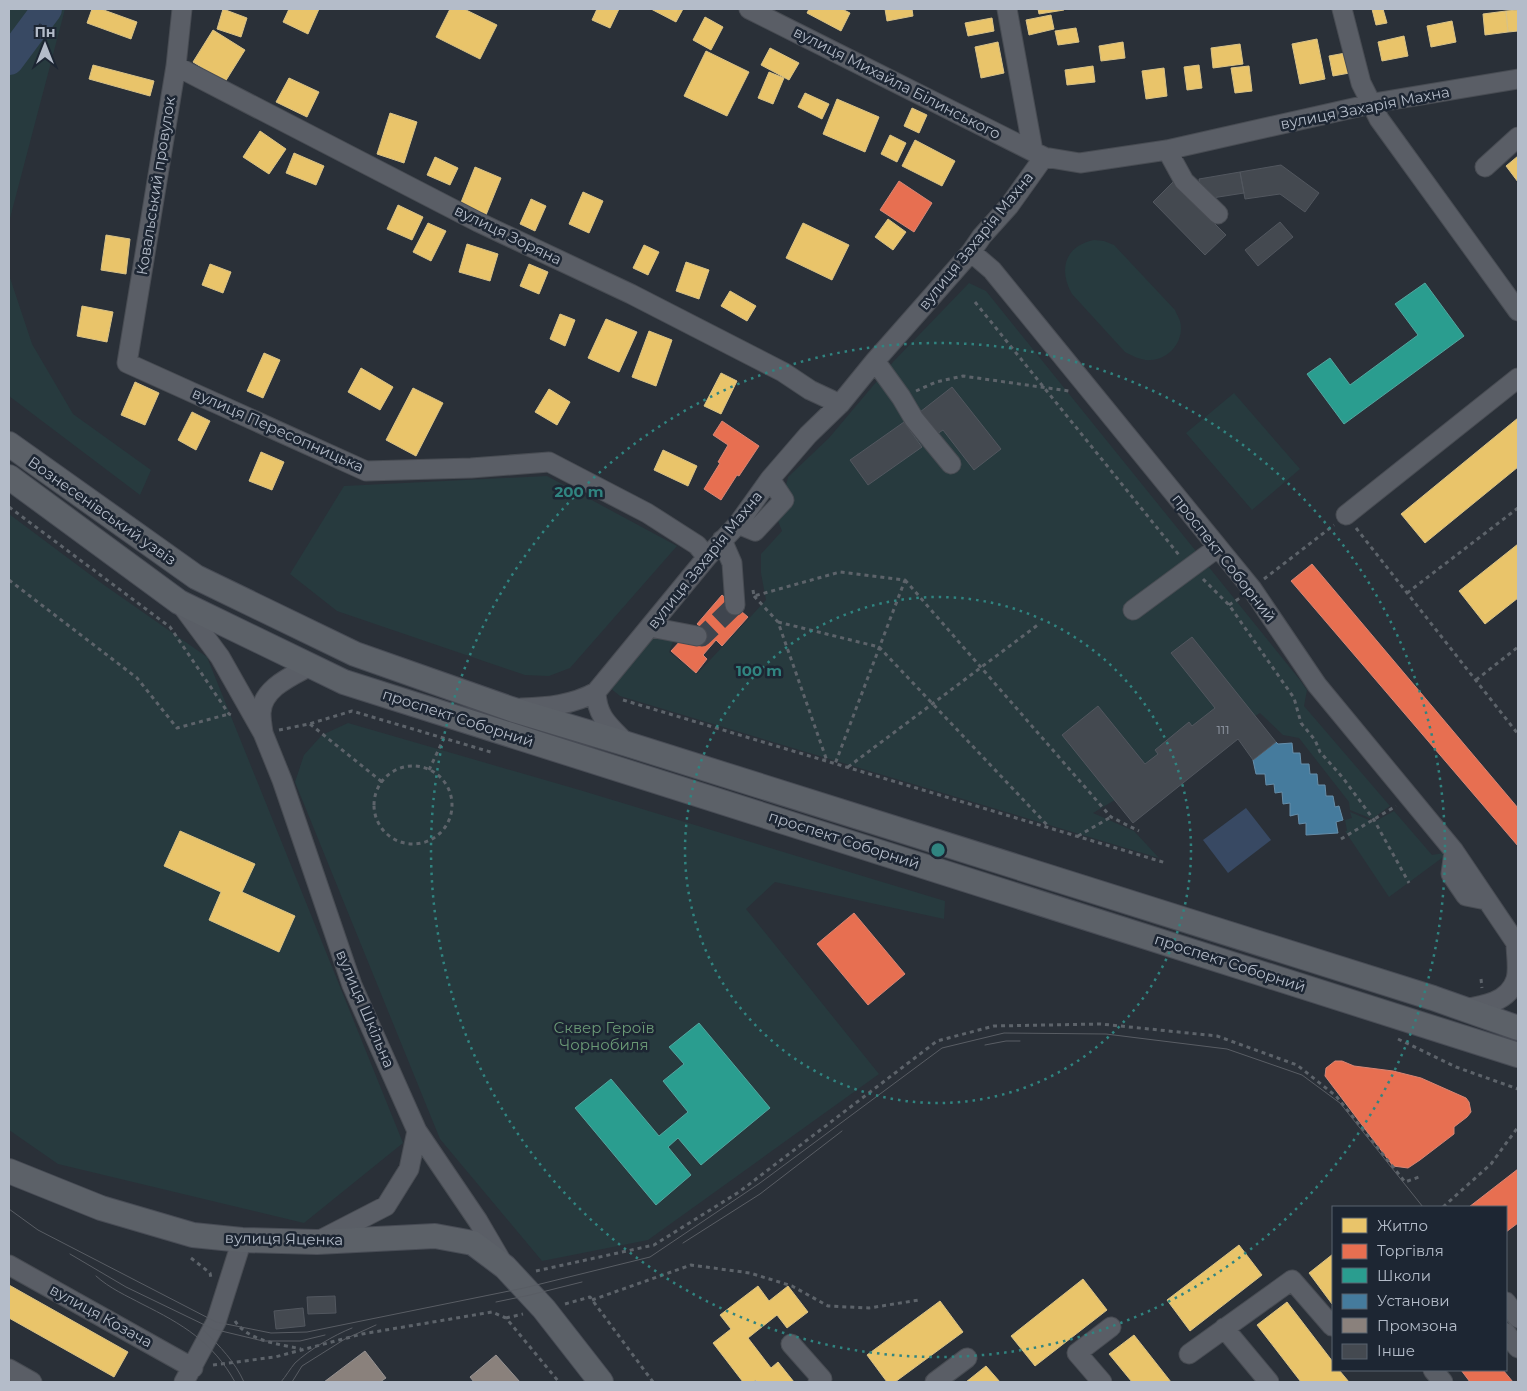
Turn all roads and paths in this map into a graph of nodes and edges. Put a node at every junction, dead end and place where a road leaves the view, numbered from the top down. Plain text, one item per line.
1 (182, 9) edge
2 (749, 9) edge
3 (1007, 9) edge
4 (1342, 9) edge
5 (176, 66) junction
6 (1518, 79) edge
7 (1372, 104) junction
8 (1518, 137) edge
9 (1168, 150) junction
10 (1038, 154) junction
11 (1486, 167) dead end
12 (1218, 214) dead end
13 (971, 252) junction
14 (975, 302) dead end
15 (1518, 310) edge
16 (875, 360) junction
17 (127, 363) joint
18 (1518, 378) edge
19 (1044, 388) junction
20 (1092, 392) junction
21 (901, 397) junction
22 (840, 404) junction
23 (9, 444) edge
24 (951, 464) dead end
25 (9, 477) edge
26 (9, 507) edge
27 (1518, 508) edge
28 (1346, 515) junction
29 (722, 540) junction
30 (1217, 548) junction
31 (708, 556) junction
32 (1190, 567) junction
33 (196, 577) joint
34 (9, 580) edge
35 (905, 580) junction
36 (752, 588) dead end
37 (1252, 590) junction
38 (1407, 593) junction
39 (754, 596) junction
40 (179, 602) junction
41 (735, 605) dead end
42 (1133, 610) dead end
43 (778, 622) junction
44 (1038, 624) dead end
45 (650, 628) junction
46 (697, 636) tunnel mouth
47 (1518, 647) edge
48 (879, 648) junction
49 (310, 666) junction
50 (980, 667) junction
51 (1476, 680) junction
52 (596, 692) junction
53 (622, 700) dead end
54 (932, 704) junction
55 (511, 709) junction
56 (229, 714) junction
57 (309, 724) junction
58 (263, 733) junction
59 (1518, 734) edge
60 (444, 738) junction
61 (628, 744) junction
62 (501, 755) dead end
63 (827, 761) junction
64 (835, 764) junction
65 (848, 768) junction
66 (428, 770) junction
67 (382, 782) junction
68 (1410, 797) junction
69 (1111, 817) junction
70 (1374, 820) junction
71 (1050, 828) junction
72 (1139, 831) dead end
73 (1078, 836) junction
74 (1341, 839) dead end
75 (1166, 863) dead end
76 (1410, 883) dead end
77 (1517, 944) edge
78 (1463, 1008) junction
79 (1518, 1028) edge
80 (1435, 1051) dead end
81 (1518, 1055) edge
82 (1518, 1089) edge
83 (1518, 1127) edge
84 (417, 1131) junction
85 (9, 1171) edge
86 (1419, 1177) dead end
87 (1444, 1206) edge
88 (242, 1240) junction
89 (317, 1242) junction
90 (9, 1265) edge
91 (509, 1271) junction
92 (592, 1300) junction
93 (919, 1300) dead end
94 (1507, 1303) edge
95 (544, 1309) junction
96 (506, 1318) junction
97 (1518, 1318) edge
98 (1332, 1326) edge
99 (1111, 1327) dead end
100 (1224, 1328) junction
101 (1507, 1334) edge
102 (791, 1344) dead end
103 (1518, 1348) edge
104 (1188, 1354) dead end
105 (967, 1358) dead end
106 (9, 1369) edge
107 (1434, 1371) edge
108 (188, 1375) edge
109 (32, 1382) edge
110 (559, 1382) edge
111 (600, 1382) edge
112 (653, 1382) edge
113 (818, 1382) edge
114 (935, 1382) edge
115 (1102, 1382) edge
116 (1269, 1382) edge
117 (1443, 1382) edge

1 - 5 street, Ковальський провулок
2 - 10 street, вулиця Михайла Білинського
3 - 10 street
4 - 7 street
5 - 17 street, Ковальський провулок
5 - 22 street, вулиця Зоряна
6 - 7 street, вулиця Захарія Махна
7 - 9 street, вулиця Захарія Махна
7 - 15 street
8 - 11 street
9 - 10 street, вулиця Захарія Махна
9 - 12 street
10 - 13 street, вулиця Захарія Махна
13 - 16 street, вулиця Захарія Махна
13 - 20 street, проспект Соборний
14 - 19 path
16 - 21 street
16 - 22 street, вулиця Захарія Махна
17 - 31 street, вулиця Пересопницька
18 - 28 street
19 - 20 path
19 - 21 path
19 - 32 path
20 - 30 street, проспект Соборний
21 - 24 street
22 - 29 street, вулиця Захарія Махна
23 - 33 main road, Вознесенівський узвіз
25 - 40 main road, Вознесенівський узвіз
26 - 56 path
27 - 38 path
28 - 37 path
28 - 38 path
29 - 31 street, вулиця Захарія Махна
29 - 41 street
30 - 32 street
30 - 37 street, проспект Соборний
31 - 45 street, вулиця Захарія Махна
32 - 42 street
32 - 70 path
33 - 55 main road, проспект Соборний
34 - 56 path
35 - 39 path
35 - 48 path
35 - 50 path
36 - 39 path
37 - 68 street, проспект Соборний
38 - 51 path
39 - 43 path
40 - 49 main road, проспект Соборний
40 - 58 street, вулиця Шкільна
43 - 48 path
43 - 63 path
44 - 50 path
45 - 46 street
45 - 52 street, вулиця Захарія Махна
47 - 51 path
48 - 54 path
48 - 64 path
49 - 58 street, вулиця Шкільна
49 - 81 main road, проспект Соборний
50 - 54 path
50 - 69 path
51 - 59 path
52 - 55 street
52 - 61 street
53 - 63 path
54 - 65 path
54 - 71 path
55 - 61 main road, проспект Соборний
56 - 58 path
57 - 58 path
57 - 60 path
57 - 67 path
58 - 84 street, вулиця Шкільна
60 - 62 path
60 - 66 path
61 - 78 main road, проспект Соборний
63 - 64 path
64 - 65 path
65 - 71 path
66 - 67 path
66 - 67 path
68 - 70 path
68 - 77 street, проспект Соборний
69 - 72 path
69 - 73 path
70 - 74 path
70 - 76 path
71 - 73 path
73 - 75 path
77 - 78 street
78 - 79 main road, проспект Соборний
80 - 82 path
83 - 87 path
84 - 89 street
84 - 91 street, вулиця Шкільна
85 - 88 main road, вулиця Яценка
86 - 91 path
88 - 89 main road, вулиця Яценка
88 - 108 street
89 - 91 main road, вулиця Яценка
90 - 108 street, вулиця Козача
91 - 95 main road, вулиця Яценка
92 - 93 path
92 - 95 path
92 - 112 path
94 - 97 street
95 - 96 path
95 - 111 main road
96 - 108 path
96 - 110 path
98 - 100 street
99 - 115 street
100 - 104 street
100 - 116 street
101 - 103 street
102 - 113 street
105 - 114 street
106 - 109 street
107 - 117 street

